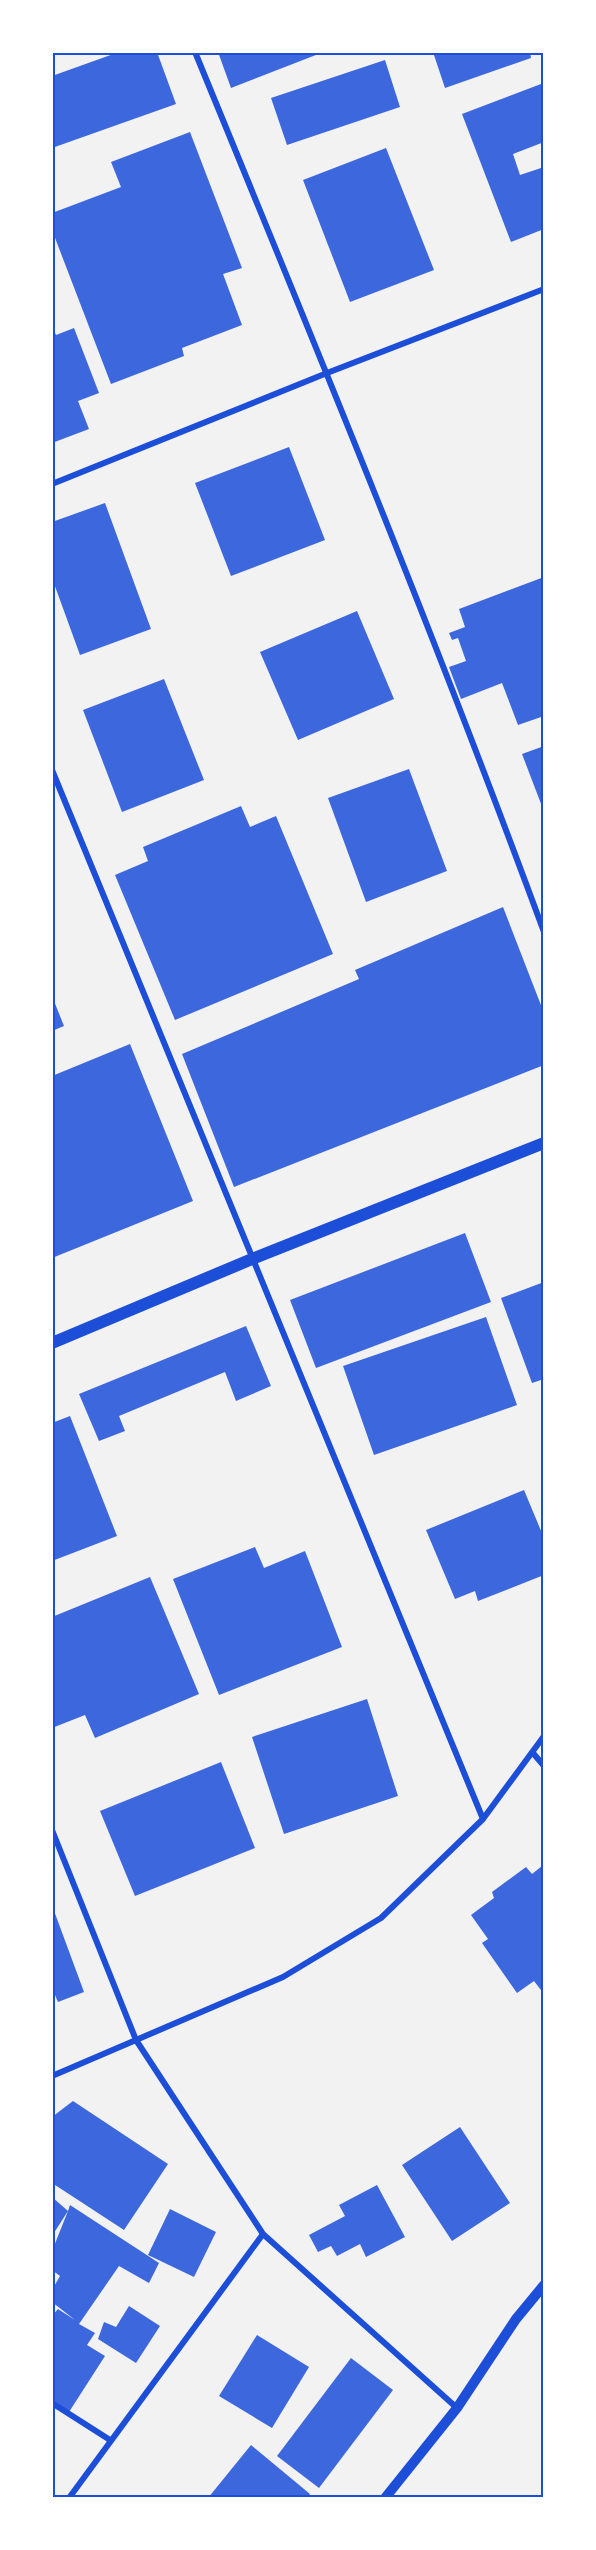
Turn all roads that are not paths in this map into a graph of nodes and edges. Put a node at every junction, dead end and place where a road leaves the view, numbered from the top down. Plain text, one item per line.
1 (195, 52) edge
2 (543, 289) edge
3 (327, 373) junction
4 (52, 484) edge
5 (52, 770) edge
6 (543, 932) edge
7 (543, 1143) edge
8 (252, 1259) junction
9 (52, 1343) edge
10 (543, 1736) edge
11 (533, 1753) junction
12 (543, 1766) edge
13 (483, 1819) junction
14 (52, 1830) edge
15 (136, 2040) junction
16 (52, 2076) edge
17 (264, 2234) junction
18 (543, 2285) edge
19 (52, 2403) edge
20 (457, 2408) junction
21 (110, 2440) junction
22 (69, 2498) edge
23 (385, 2498) edge

1 - 3 street
2 - 3 street
3 - 4 street
3 - 6 street
5 - 8 street
7 - 8 main road
8 - 9 main road
8 - 13 street
10 - 11 street
11 - 12 street
11 - 13 street
13 - 15 street
14 - 15 street
15 - 16 street
15 - 17 street
17 - 20 street
17 - 21 street
18 - 20 street
19 - 21 street
20 - 23 street
21 - 22 street

